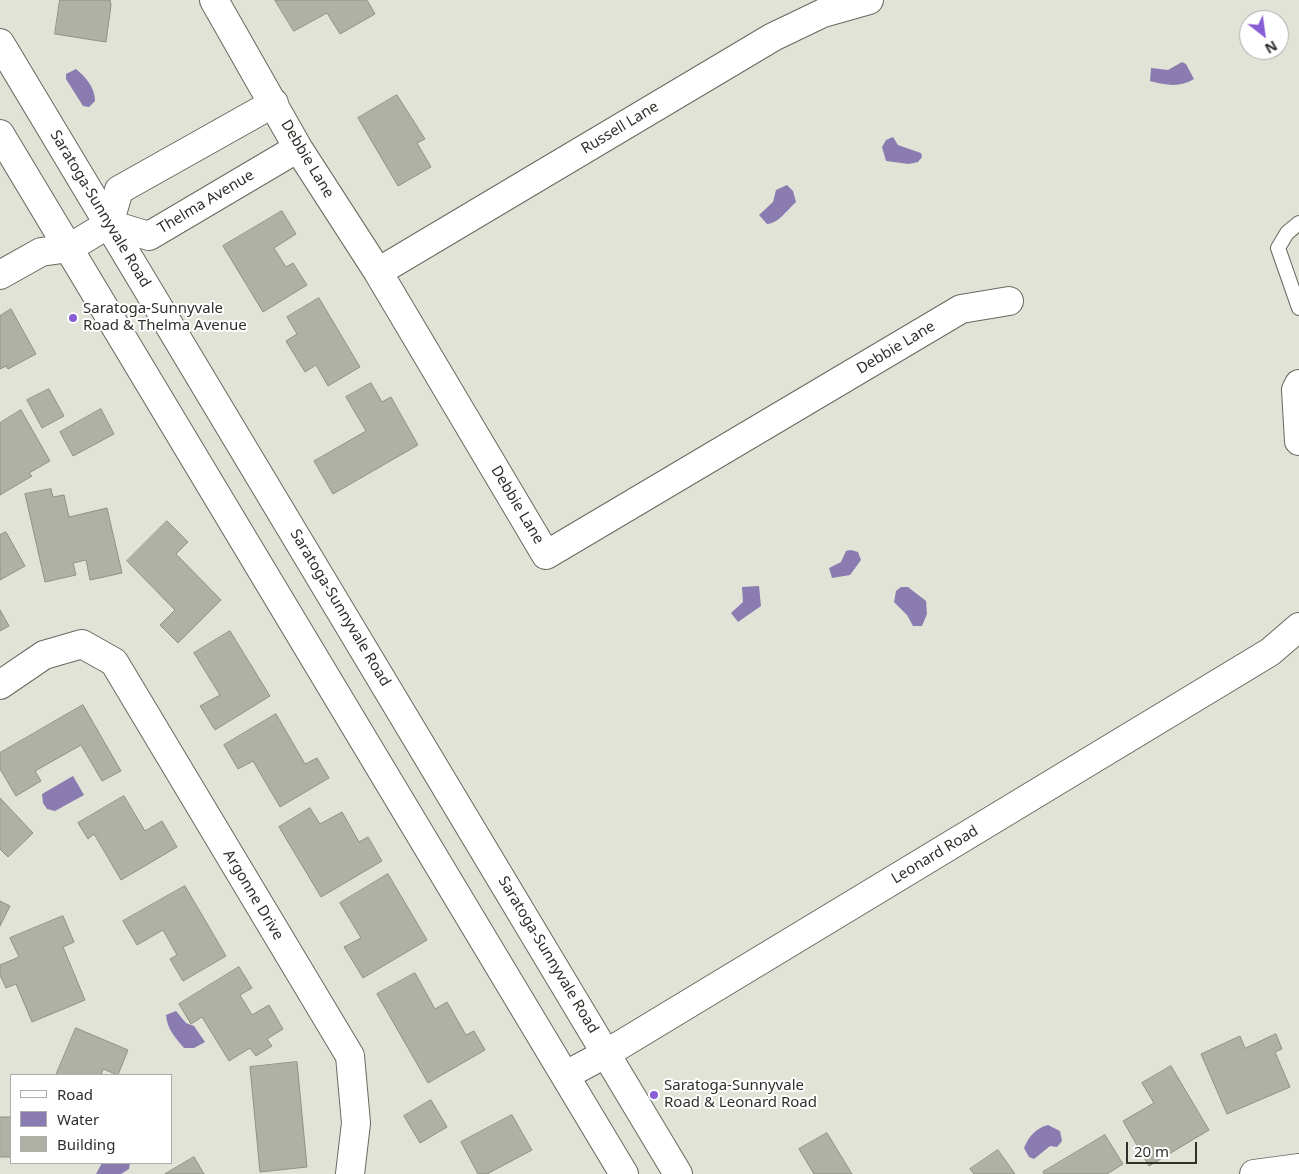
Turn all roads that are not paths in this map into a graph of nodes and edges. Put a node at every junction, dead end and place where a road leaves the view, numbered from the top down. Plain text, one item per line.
1 (214, 0) edge
2 (869, 0) edge
3 (0, 43) edge
4 (274, 103) junction
5 (0, 134) edge
6 (298, 148) junction
7 (1299, 223) edge
8 (109, 224) junction
9 (69, 248) junction
10 (378, 272) junction
11 (0, 275) edge
12 (1009, 301) dead end
13 (1299, 308) edge
14 (1299, 384) edge
15 (1299, 441) edge
16 (1299, 627) edge
17 (0, 684) edge
18 (607, 1053) junction
19 (566, 1075) junction
20 (1299, 1168) edge
21 (350, 1174) edge
22 (624, 1174) edge
23 (678, 1174) edge
24 (1254, 1174) edge

1 - 4 street, Debbie Lane
2 - 10 street, Russell Lane
3 - 8 street, Saratoga-Sunnyvale Road
4 - 6 street, Debbie Lane
4 - 8 street
5 - 9 street
6 - 8 street, Thelma Avenue
6 - 10 street, Debbie Lane
7 - 13 lane
8 - 9 street
8 - 18 street, Saratoga-Sunnyvale Road
9 - 11 street
9 - 19 street
10 - 12 street, Debbie Lane
14 - 15 street
16 - 18 street, Leonard Road
17 - 21 street, Argonne Drive
18 - 19 street, Leonard Road
18 - 23 street, Saratoga-Sunnyvale Road
19 - 22 street
20 - 24 street

